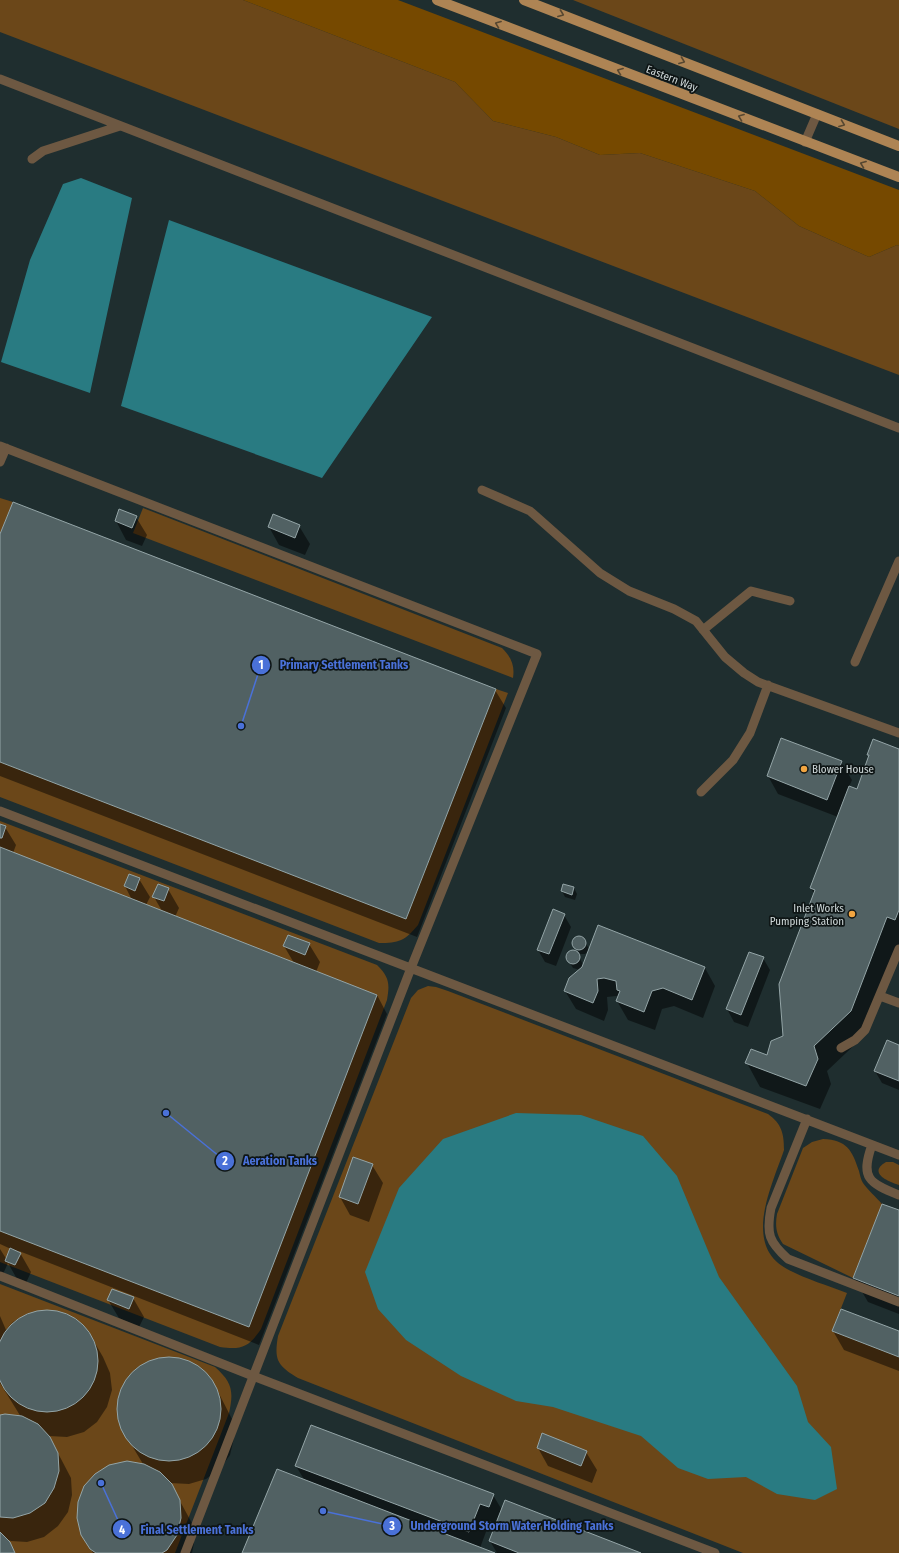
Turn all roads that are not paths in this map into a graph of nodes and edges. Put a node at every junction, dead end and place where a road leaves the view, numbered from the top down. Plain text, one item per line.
1 (437, 0) edge
2 (524, 0) edge
3 (0, 79) edge
4 (817, 114) junction
5 (120, 126) junction
6 (805, 142) junction
7 (899, 146) edge
8 (32, 159) dead end
9 (899, 178) edge
10 (899, 428) edge
11 (3, 447) edge
12 (0, 462) edge
13 (482, 490) dead end
14 (899, 561) edge
15 (790, 601) dead end
16 (703, 630) junction
17 (855, 662) dead end
18 (768, 685) junction
19 (899, 733) edge
20 (701, 792) dead end
21 (0, 811) edge
22 (899, 949) edge
23 (411, 968) junction
24 (880, 996) junction
25 (899, 1002) edge
26 (841, 1048) dead end
27 (807, 1119) junction
28 (872, 1145) junction
29 (899, 1155) edge
30 (899, 1195) edge
31 (0, 1276) edge
32 (899, 1302) edge
33 (253, 1376) junction
34 (184, 1553) edge
35 (715, 1553) edge

6 -> 1 main road, Eastern Way
2 -> 4 main road, Eastern Way
3 - 5 lane
4 - 6 lane
4 -> 7 main road, Eastern Way
5 - 8 lane
5 - 10 lane
9 -> 6 main road, Eastern Way
11 - 12 lane
11 - 23 lane
13 - 16 lane
14 - 17 lane
15 - 16 lane
16 - 18 lane
18 - 19 lane
18 - 20 lane
21 - 23 lane
22 - 24 lane
23 - 27 lane
23 - 33 lane
24 - 25 lane
24 - 26 lane
27 - 28 lane
27 - 32 lane
28 - 29 lane
28 - 30 lane
31 - 33 lane
33 - 34 lane
33 - 35 lane

